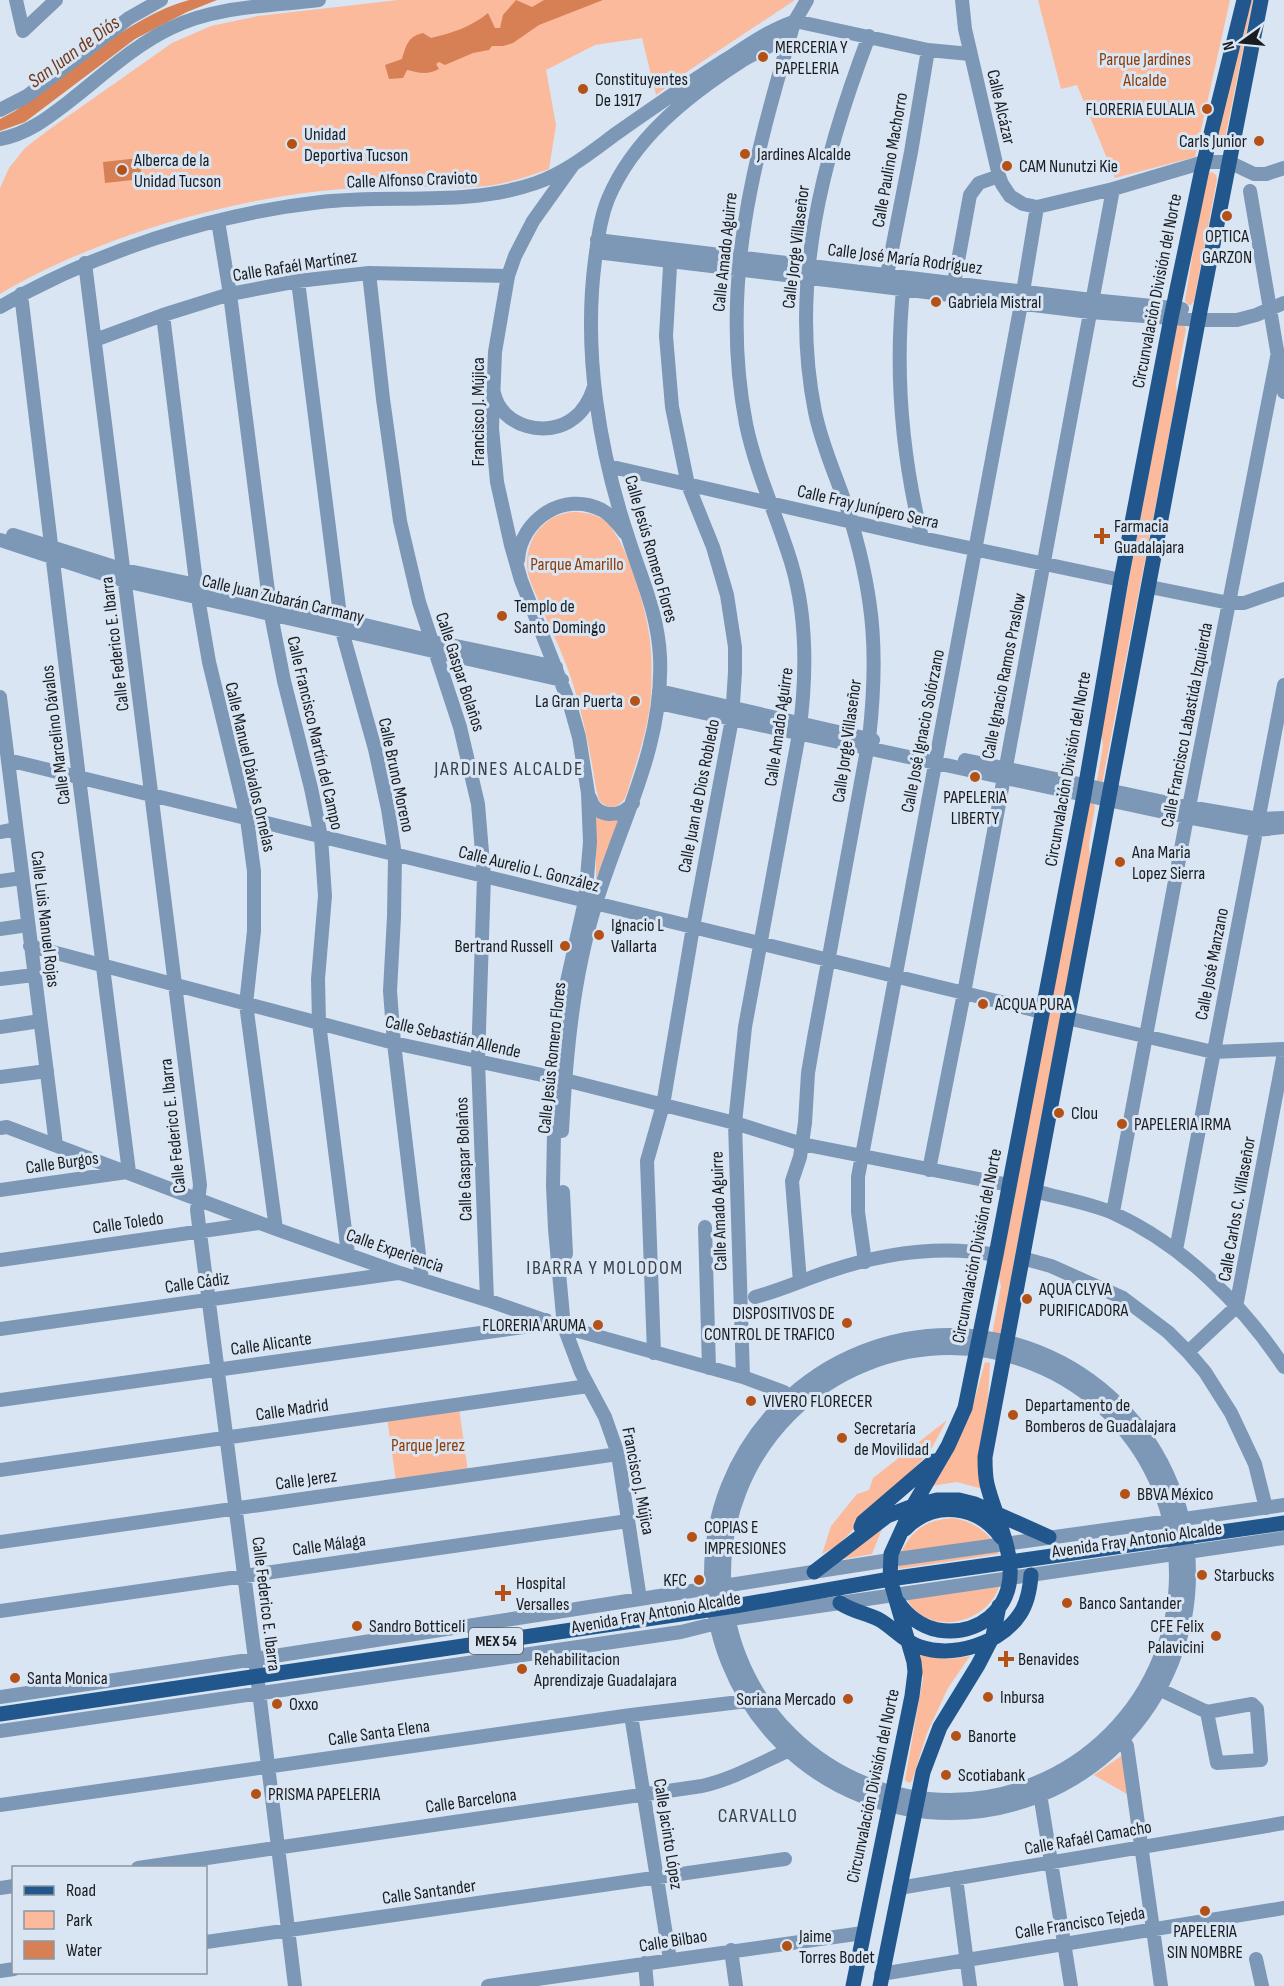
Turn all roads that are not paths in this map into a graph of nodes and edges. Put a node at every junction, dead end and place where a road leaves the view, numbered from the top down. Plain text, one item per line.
1 (16, 0) edge
2 (56, 0) edge
3 (161, 0) edge
4 (319, 0) edge
5 (807, 0) edge
6 (962, 0) edge
7 (1244, 0) edge
8 (1261, 0) edge
9 (235, 5) edge
10 (795, 21) junction
11 (868, 36) junction
12 (928, 50) junction
13 (970, 54) junction
14 (682, 104) junction
15 (0, 110) edge
16 (649, 111) junction
17 (0, 140) edge
18 (1204, 162) junction
19 (1229, 162) junction
20 (573, 165) junction
21 (1284, 168) edge
22 (999, 176) junction
23 (1113, 189) junction
24 (1250, 191) dead end
25 (1037, 207) junction
26 (219, 221) junction
27 (597, 246) junction
28 (670, 255) junction
29 (85, 263) junction
30 (739, 263) junction
31 (808, 272) junction
32 (369, 273) junction
33 (887, 275) junction
34 (508, 276) junction
35 (298, 281) junction
36 (954, 283) junction
37 (904, 284) junction
38 (21, 294) junction
39 (230, 294) junction
40 (1022, 298) junction
41 (1277, 304) edge
42 (1091, 306) junction
43 (0, 307) edge
44 (1172, 313) junction
45 (163, 315) junction
46 (1199, 316) junction
47 (95, 340) junction
48 (1278, 352) junction
49 (493, 382) junction
50 (594, 387) junction
51 (1284, 392) edge
52 (608, 466) junction
53 (688, 485) junction
54 (770, 504) junction
55 (852, 522) junction
56 (0, 531) edge
57 (628, 537) junction
58 (922, 538) junction
59 (0, 540) edge
60 (975, 549) junction
61 (52, 552) junction
62 (1043, 563) junction
63 (517, 568) junction
64 (124, 575) junction
65 (1121, 580) junction
66 (1150, 588) junction
67 (1284, 589) edge
68 (198, 592) junction
69 (1229, 603) junction
70 (270, 609) junction
71 (341, 625) junction
72 (434, 647) junction
73 (556, 667) junction
74 (561, 680) junction
75 (1284, 685) edge
76 (0, 697) edge
77 (658, 697) junction
78 (733, 714) junction
79 (800, 729) junction
80 (2, 732) edge
81 (868, 743) junction
82 (936, 759) junction
83 (8, 760) junction
84 (1004, 772) junction
85 (79, 778) junction
86 (5, 783) edge
87 (1085, 790) junction
88 (588, 793) junction
89 (151, 795) junction
90 (1109, 796) junction
91 (633, 802) junction
92 (1188, 812) junction
93 (1284, 818) edge
94 (247, 819) junction
95 (1258, 824) junction
96 (1284, 827) edge
97 (16, 830) junction
98 (0, 832) edge
99 (321, 837) junction
100 (394, 855) junction
101 (484, 876) junction
102 (22, 878) junction
103 (0, 881) edge
104 (590, 902) junction
105 (28, 925) junction
106 (693, 927) junction
107 (0, 929) edge
108 (760, 944) junction
109 (30, 946) junction
110 (828, 960) junction
111 (103, 965) junction
112 (34, 975) junction
113 (896, 976) junction
114 (0, 979) edge
115 (176, 984) junction
116 (964, 993) junction
117 (246, 1004) junction
118 (1042, 1012) junction
119 (1067, 1018) junction
120 (40, 1022) junction
121 (319, 1023) junction
122 (0, 1026) edge
123 (1146, 1038) junction
124 (394, 1043) junction
125 (1284, 1051) edge
126 (1213, 1052) junction
127 (478, 1061) junction
128 (47, 1071) junction
129 (0, 1077) edge
130 (560, 1079) junction
131 (663, 1105) junction
132 (735, 1123) junction
133 (0, 1128) edge
134 (802, 1144) junction
135 (56, 1145) junction
136 (862, 1157) junction
137 (929, 1170) junction
138 (129, 1172) junction
139 (1009, 1185) junction
140 (0, 1190) edge
141 (1035, 1191) junction
142 (198, 1198) junction
143 (1113, 1212) junction
144 (261, 1222) junction
145 (705, 1227) dead end
146 (276, 1229) junction
147 (199, 1231) junction
148 (1176, 1250) junction
149 (348, 1254) junction
150 (996, 1255) junction
151 (1022, 1258) junction
152 (0, 1260) edge
153 (865, 1262) junction
154 (400, 1273) junction
155 (422, 1280) junction
156 (800, 1282) junction
157 (755, 1297) dead end
158 (208, 1300) junction
159 (487, 1300) junction
160 (1236, 1307) junction
161 (546, 1320) junction
162 (0, 1329) edge
163 (569, 1333) junction
164 (977, 1348) junction
165 (1188, 1352) junction
166 (654, 1353) junction
167 (1004, 1355) junction
168 (1284, 1366) edge
169 (709, 1368) junction
170 (218, 1369) junction
171 (744, 1377) junction
172 (588, 1386) junction
173 (784, 1392) junction
174 (0, 1400) edge
175 (226, 1437) junction
176 (945, 1451) junction
177 (618, 1454) junction
178 (0, 1470) edge
179 (1284, 1505) edge
180 (913, 1506) junction
181 (236, 1508) junction
182 (1266, 1508) junction
183 (996, 1513) junction
184 (628, 1521) junction
185 (1171, 1521) junction
186 (1284, 1523) edge
187 (901, 1533) junction
188 (1049, 1537) junction
189 (1284, 1538) edge
190 (0, 1542) edge
191 (853, 1543) junction
192 (1006, 1544) junction
193 (1175, 1546) junction
194 (890, 1560) junction
195 (1011, 1562) junction
196 (814, 1572) junction
197 (1031, 1575) junction
198 (244, 1576) junction
199 (1010, 1578) junction
200 (890, 1579) junction
201 (724, 1585) junction
202 (894, 1595) junction
203 (640, 1599) junction
204 (840, 1603) junction
205 (999, 1606) junction
206 (0, 1611) edge
207 (729, 1613) junction
208 (993, 1636) junction
209 (908, 1640) junction
210 (255, 1659) junction
211 (258, 1676) junction
212 (1165, 1692) junction
213 (260, 1693) junction
214 (0, 1697) edge
215 (756, 1700) junction
216 (1207, 1712) junction
217 (0, 1714) edge
218 (631, 1715) junction
219 (0, 1731) edge
220 (1119, 1734) junction
221 (801, 1745) junction
222 (1127, 1746) junction
223 (788, 1751) junction
224 (269, 1767) junction
225 (892, 1793) junction
226 (644, 1795) junction
227 (917, 1800) junction
228 (1041, 1800) junction
229 (0, 1805) edge
230 (1284, 1823) edge
231 (279, 1847) junction
232 (1141, 1847) junction
233 (785, 1860) dead end
234 (1051, 1862) junction
235 (151, 1866) edge
236 (657, 1878) junction
237 (956, 1878) junction
238 (899, 1888) junction
239 (1284, 1908) edge
240 (1153, 1930) junction
241 (290, 1931) junction
242 (863, 1933) junction
243 (207, 1942) edge
244 (1064, 1944) junction
245 (731, 1950) junction
246 (967, 1959) junction
247 (1256, 1959) dead end
248 (670, 1960) junction
249 (645, 1964) junction
250 (880, 1980) edge
251 (295, 1986) edge
252 (488, 1986) edge
253 (493, 1986) edge
254 (647, 1986) edge
255 (736, 1986) edge
256 (853, 1986) edge
257 (970, 1986) edge
258 (1071, 1986) edge
259 (1161, 1986) edge
260 (1262, 1986) edge

1 - 2 street
3 - 15 street
4 - 9 street
5 - 10 street, Calle Jesús Romero Flores
6 - 13 street, Calle Alcázar
7 - 18 main road, Circunvalación División del Norte
8 - 19 main road, Circunvalación División del Norte
9 - 17 street
10 - 11 street
10 - 14 street, Calle Jesús Romero Flores
10 - 16 street, Calle Alfonso Cravioto
10 - 30 street, Calle Amado Aguirre
11 - 12 street
11 - 31 street, Calle Jorge Villaseñor
12 - 13 street
12 - 33 street, Calle Paulino Machorro
13 - 22 street, Calle Alcázar
14 - 16 street
14 - 27 street, Calle Jesús Romero Flores
16 - 20 street, Calle Alfonso Cravioto
18 - 19 street
18 - 23 street
18 - 44 main road, Circunvalación División del Norte
19 - 21 street
19 - 46 main road, Circunvalación División del Norte
20 - 26 street, Calle Alfonso Cravioto
20 - 34 street, Francisco J. Mújica
22 - 25 street, Calle Alcázar
22 - 36 street
23 - 25 street
23 - 42 street, Calle Ignacio Ramos Praslow
24 - 41 street
25 - 40 street, Calle José Ignacio Solórzano
26 - 29 street, Calle Alfonso Cravioto
26 - 39 street, Calle Francisco Martín del Campo
27 - 28 street, Calle José María Rodríguez
27 - 50 street, Calle Jesús Romero Flores
28 - 30 street, Calle José María Rodríguez
28 - 53 street, Calle Juan de Dios Robledo
29 - 38 street, Calle Alfonso Cravioto
29 - 47 street, Calle Federico E. Ibarra
30 - 31 street, Calle José María Rodríguez
30 - 54 street, Calle Amado Aguirre
31 - 33 street, Calle José María Rodríguez
31 - 37 street, Calle José María Rodríguez
31 - 55 street, Calle Jorge Villaseñor
32 - 34 street, Calle Rafaél Martínez
32 - 35 street, Calle Rafaél Martínez
32 - 72 street, Calle Gaspar Bolaños
33 - 37 street, Calle José María Rodríguez
34 - 49 street, Francisco J. Mújica
35 - 39 street, Calle Rafaél Martínez
35 - 71 street, Calle Bruno Moreno
36 - 37 street, Calle José María Rodríguez
36 - 40 street, Calle José María Rodríguez
37 - 40 street, Calle José María Rodríguez
37 - 58 street
38 - 43 street, Calle Alfonso Cravioto
38 - 61 street, Calle Marcelino Dávalos
39 - 45 street, Calle Rafaél Martínez
39 - 70 street, Calle Francisco Martín del Campo
40 - 42 street, Calle José María Rodríguez
40 - 60 street, Calle José Ignacio Solórzano
41 - 46 street, Calle José María Rodríguez
41 - 48 street
42 - 44 street, Calle José María Rodríguez
42 - 62 street, Calle Ignacio Ramos Praslow
44 - 46 street, Calle José María Rodríguez
44 - 65 main road, Circunvalación División del Norte
45 - 47 street, Calle Rafaél Martínez
45 - 68 street, Calle Manuel Dávalos Ornelas
46 - 66 main road, Circunvalación División del Norte
47 - 64 street, Calle Federico E. Ibarra
48 - 51 street
48 - 69 street, Calle Francisco Labastida Izquierda
49 - 50 street
49 - 63 street, Francisco J. Mújica
50 - 52 street, Calle Jesús Romero Flores
52 - 53 street, Calle Fray Junípero Serra
52 - 57 street, Calle Jesús Romero Flores
53 - 54 street, Calle Fray Junípero Serra
53 - 78 street, Calle Juan de Dios Robledo
54 - 55 street, Calle Fray Junípero Serra
54 - 79 street, Calle Amado Aguirre
55 - 58 street, Calle Fray Junípero Serra
55 - 81 street, Calle Jorge Villaseñor
56 - 61 street, Calle Juan Zubarán Carmany
57 - 63 street
57 - 77 street, Calle Jesús Romero Flores
58 - 60 street, Calle Fray Junípero Serra
59 - 61 street, Calle Juan Zubarán Carmany
60 - 62 street, Calle Fray Junípero Serra
60 - 82 street, Calle José Ignacio Solórzano
61 - 64 street, Calle Juan Zubarán Carmany
61 - 85 street, Calle Marcelino Dávalos
62 - 65 street, Calle Fray Junípero Serra
62 - 84 street, Calle Ignacio Ramos Praslow
63 - 73 street, Francisco J. Mújica
64 - 68 street, Calle Juan Zubarán Carmany
64 - 89 street, Calle Federico E. Ibarra
65 - 87 main road, Circunvalación División del Norte
66 - 69 street
66 - 90 main road, Circunvalación División del Norte
67 - 69 street
68 - 70 street, Calle Juan Zubarán Carmany
68 - 94 street, Calle Manuel Dávalos Ornelas
69 - 92 street, Calle Francisco Labastida Izquierda
70 - 71 street, Calle Juan Zubarán Carmany
70 - 99 street, Calle Francisco Martín del Campo
71 - 72 street, Calle Juan Zubarán Carmany
71 - 100 street, Calle Bruno Moreno
72 - 73 street, Calle Juan Zubarán Carmany
72 - 74 street, Calle Juan Zubarán Carmany
72 - 101 street, Calle Gaspar Bolaños
73 - 74 street, Francisco J. Mújica
74 - 88 street, Francisco J. Mújica
75 - 95 street, Calle José Manzano
76 - 80 street, Calle Luis Manuel Rojas
77 - 78 street
77 - 91 street, Calle Jesús Romero Flores
78 - 79 street
78 - 106 street, Calle Juan de Dios Robledo
79 - 81 street
79 - 108 street, Calle Amado Aguirre
80 - 83 street, Calle Luis Manuel Rojas
81 - 82 street
81 - 110 street, Calle Jorge Villaseñor
82 - 84 street
82 - 113 street, Calle José Ignacio Solórzano
83 - 85 street, Calle Aurelio L. González
83 - 86 street, Calle Luis Manuel Rojas
84 - 87 street
84 - 116 street, Calle Ignacio Ramos Praslow
85 - 89 street, Calle Aurelio L. González
85 - 111 street, Calle Marcelino Dávalos
86 - 97 street, Calle Luis Manuel Rojas
87 - 90 street
87 - 118 main road, Circunvalación División del Norte
88 - 91 street
88 - 104 street, Francisco J. Mújica
89 - 94 street, Calle Aurelio L. González
89 - 115 street, Calle Federico E. Ibarra
90 - 92 street
90 - 119 main road, Circunvalación División del Norte
91 - 104 street, Calle Jesús Romero Flores
92 - 95 street
92 - 123 street, Calle Francisco Labastida Izquierda
93 - 95 street
94 - 99 street, Calle Aurelio L. González
94 - 117 street, Calle Manuel Dávalos Ornelas
95 - 96 street
95 - 126 street, Calle José Manzano
97 - 98 street
97 - 102 street, Calle Luis Manuel Rojas
99 - 100 street, Calle Aurelio L. González
99 - 121 street, Calle Francisco Martín del Campo
100 - 101 street, Calle Aurelio L. González
100 - 124 street, Calle Bruno Moreno
101 - 104 street, Calle Aurelio L. González
101 - 127 street, Calle Gaspar Bolaños
102 - 103 street
102 - 105 street, Calle Luis Manuel Rojas
104 - 106 street, Calle Aurelio L. González
104 - 130 street, Francisco J. Mújica
105 - 107 street
105 - 109 street, Calle Luis Manuel Rojas
106 - 108 street, Calle Aurelio L. González
106 - 131 street, Calle Juan de Dios Robledo
108 - 110 street, Calle Aurelio L. González
108 - 132 street, Calle Amado Aguirre
109 - 111 street, Calle Sebastián Allende
109 - 112 street, Calle Luis Manuel Rojas
110 - 113 street, Calle Aurelio L. González
110 - 134 street, Calle Jorge Villaseñor
111 - 115 street, Calle Sebastián Allende
111 - 138 street, Calle Marcelino Dávalos
112 - 114 street
112 - 120 street, Calle Luis Manuel Rojas
113 - 116 street, Calle Aurelio L. González
113 - 136 street, Calle José Ignacio Solórzano
115 - 117 street, Calle Sebastián Allende
115 - 142 street, Calle Federico E. Ibarra
116 - 118 street, Calle Aurelio L. González
116 - 137 street, Calle Ignacio Ramos Praslow
117 - 121 street, Calle Sebastián Allende
117 - 146 street, Calle Manuel Dávalos Ornelas
118 - 139 main road, Circunvalación División del Norte
119 - 123 street
119 - 141 main road, Circunvalación División del Norte
120 - 122 street
120 - 128 street, Calle Luis Manuel Rojas
121 - 124 street, Calle Sebastián Allende
121 - 149 street, Calle Francisco Martín del Campo
123 - 126 street
123 - 143 street, Calle Francisco Labastida Izquierda
124 - 127 street, Calle Sebastián Allende
124 - 155 street, Calle Bruno Moreno
125 - 126 street
125 - 160 street, Calle Carlos C. Villaseñor
126 - 148 street, Calle José Manzano
127 - 130 street, Calle Sebastián Allende
127 - 159 street, Calle Gaspar Bolaños
128 - 129 street
128 - 135 street, Calle Luis Manuel Rojas
130 - 131 street, Calle Sebastián Allende
130 - 163 street, Calle Jesús Romero Flores
131 - 132 street, Calle Sebastián Allende
131 - 166 street, Calle Juan de Dios Robledo
132 - 134 street, Calle Sebastián Allende
132 - 171 street, Calle Amado Aguirre
133 - 135 street, Calle Experiencia
134 - 136 street, Calle Sebastián Allende
134 - 156 street, Calle Jorge Villaseñor
135 - 138 street, Calle Experiencia
136 - 137 street, Calle Sebastián Allende
136 - 153 street, Calle José Ignacio Solórzano
137 - 139 street, Calle Sebastián Allende
138 - 140 street, Calle Burgos
138 - 142 street, Calle Experiencia
139 - 150 main road, Circunvalación División del Norte
141 - 143 street
141 - 151 main road, Circunvalación División del Norte
142 - 144 street, Calle Experiencia
142 - 147 street, Calle Federico E. Ibarra
143 - 148 street
144 - 146 street, Calle Experiencia
144 - 147 street, Calle Toledo
145 - 169 street
146 - 149 street, Calle Experiencia
147 - 152 street, Calle Toledo
147 - 158 street, Calle Federico E. Ibarra
148 - 160 street
149 - 154 street, Calle Experiencia
150 - 153 street
150 - 164 main road, Circunvalación División del Norte
151 - 165 street
151 - 167 main road, Circunvalación División del Norte
153 - 156 street
154 - 155 street, Calle Experiencia
154 - 158 street, Calle Cádiz
155 - 159 street, Calle Experiencia
156 - 157 street
158 - 162 street, Calle Cádiz
158 - 170 street, Calle Federico E. Ibarra
159 - 161 street, Calle Experiencia
160 - 165 street, Calle Carlos C. Villaseñor
160 - 168 street
161 - 163 street, Calle Experiencia
161 - 170 street, Calle Alicante
163 - 166 street, Calle Experiencia
163 - 172 street, Francisco J. Mújica
164 - 167 street
164 - 173 street
164 - 176 main road, Circunvalación División del Norte
164 - 201 street
165 - 182 street
166 - 169 street, Calle Experiencia
167 - 183 main road, Circunvalación División del Norte
167 - 185 street
169 - 171 street, Calle Experiencia
170 - 174 street, Calle Alicante
170 - 175 street, Calle Federico E. Ibarra
171 - 173 street, Calle Experiencia
172 - 175 street, Calle Madrid
172 - 177 street, Francisco J. Mújica
173 - 201 street
175 - 178 street, Calle Madrid
175 - 181 street, Calle Federico E. Ibarra
176 - 180 main road, Circunvalación División del Norte
176 - 191 main road
177 - 181 street, Calle Jerez
177 - 184 street, Francisco J. Mújica
179 - 182 street, Avenida Fray Antonio Alcalde
180 - 183 main road
180 - 187 main road, Circunvalación División del Norte
180 - 191 main road
181 - 190 street, Calle Jerez
181 - 198 street, Calle Federico E. Ibarra
182 - 185 street, Avenida Fray Antonio Alcalde
183 - 188 main road
183 - 192 main road, Circunvalación División del Norte
184 - 198 street, Calle Málaga
184 - 203 street, Francisco J. Mújica
185 - 188 street, Avenida Fray Antonio Alcalde
185 - 193 street
186 - 193 main road, Avenida Fray Antonio Alcalde
187 - 192 main road, Circunvalación División del Norte
187 - 194 main road, Circunvalación División del Norte
188 - 192 street, Avenida Fray Antonio Alcalde
189 - 193 street, Avenida Fray Antonio Alcalde
191 - 196 main road
192 - 194 street, Avenida Fray Antonio Alcalde
192 - 195 main road, Circunvalación División del Norte
193 - 195 main road
193 - 197 street, Avenida Fray Antonio Alcalde
193 - 212 street
193 - 220 street
194 - 196 street, Avenida Fray Antonio Alcalde
194 - 200 main road, Circunvalación División del Norte
195 - 199 main road, Circunvalación División del Norte
195 - 200 main road
196 - 201 street, Avenida Fray Antonio Alcalde
197 - 199 street, Avenida Fray Antonio Alcalde
197 - 208 main road
198 - 206 street, Calle Málaga
198 - 210 street, Calle Federico E. Ibarra
199 - 202 street, Avenida Fray Antonio Alcalde
199 - 205 main road, Circunvalación División del Norte
200 - 202 main road, Circunvalación División del Norte
200 - 207 main road, MEX 54
201 - 203 street, Avenida Fray Antonio Alcalde
201 - 207 street
202 - 204 street, Avenida Fray Antonio Alcalde
202 - 205 main road, Circunvalación División del Norte
202 - 209 main road, Circunvalación División del Norte
203 - 210 street, Avenida Fray Antonio Alcalde
204 - 207 street, Avenida Fray Antonio Alcalde
204 - 209 main road
205 - 208 main road, Circunvalación División del Norte
207 - 211 main road, Avenida Fray Antonio Alcalde / MEX 54
207 - 213 street, Avenida Fray Antonio Alcalde
207 - 215 street
208 - 209 main road
208 - 227 main road, Circunvalación División del Norte
209 - 225 main road, Circunvalación División del Norte
210 - 211 street, Calle Federico E. Ibarra
210 - 214 street, Avenida Fray Antonio Alcalde
211 - 213 street, Calle Federico E. Ibarra
211 - 217 main road, Avenida Fray Antonio Alcalde / MEX 54
212 - 216 street
212 - 222 street
213 - 219 street, Avenida Fray Antonio Alcalde
213 - 224 street, Calle Federico E. Ibarra
215 - 218 street, Calle Santa Elena
215 - 221 street
215 - 223 street
216 - 216 street
218 - 224 street, Calle Santa Elena
218 - 226 street, Calle Jacinto López
220 - 222 street
220 - 227 street
221 - 223 street, Calle Barcelona
221 - 225 street
222 - 228 street
222 - 232 street
223 - 225 street
223 - 226 street, Calle Barcelona
224 - 229 street, Calle Santa Elena
224 - 231 street, Calle Federico E. Ibarra
225 - 227 street
225 - 242 main road, Circunvalación División del Norte
226 - 231 street, Calle Barcelona
226 - 236 street, Calle Jacinto López
227 - 228 street
227 - 238 main road, Circunvalación División del Norte
228 - 234 street
230 - 232 street, Calle Rafaél Camacho
231 - 235 street, Calle Barcelona
231 - 241 street, Calle Federico E. Ibarra
232 - 234 street, Calle Rafaél Camacho
232 - 240 street
233 - 236 street, Calle Santander
234 - 237 street, Calle Rafaél Camacho
234 - 244 street
236 - 241 street, Calle Santander
236 - 248 street, Calle Jacinto López
237 - 238 street, Calle Rafaél Camacho
237 - 246 street
238 - 250 main road, Circunvalación División del Norte
239 - 240 street, Calle Francisco Tejeda
240 - 244 street, Calle Francisco Tejeda
240 - 259 street
241 - 243 street, Calle Santander
241 - 251 street, Calle Federico E. Ibarra
242 - 245 street, Calle Bilbao
242 - 256 main road, Circunvalación División del Norte
244 - 246 street, Calle Francisco Tejeda
244 - 258 street
245 - 248 street, Calle Bilbao
245 - 255 street
246 - 250 street, Calle Francisco Tejeda
246 - 257 street
247 - 260 street
248 - 249 street, Calle Bilbao
249 - 253 street, Calle Bilbao
249 - 254 street
252 - 253 street, Calle Bilbao

